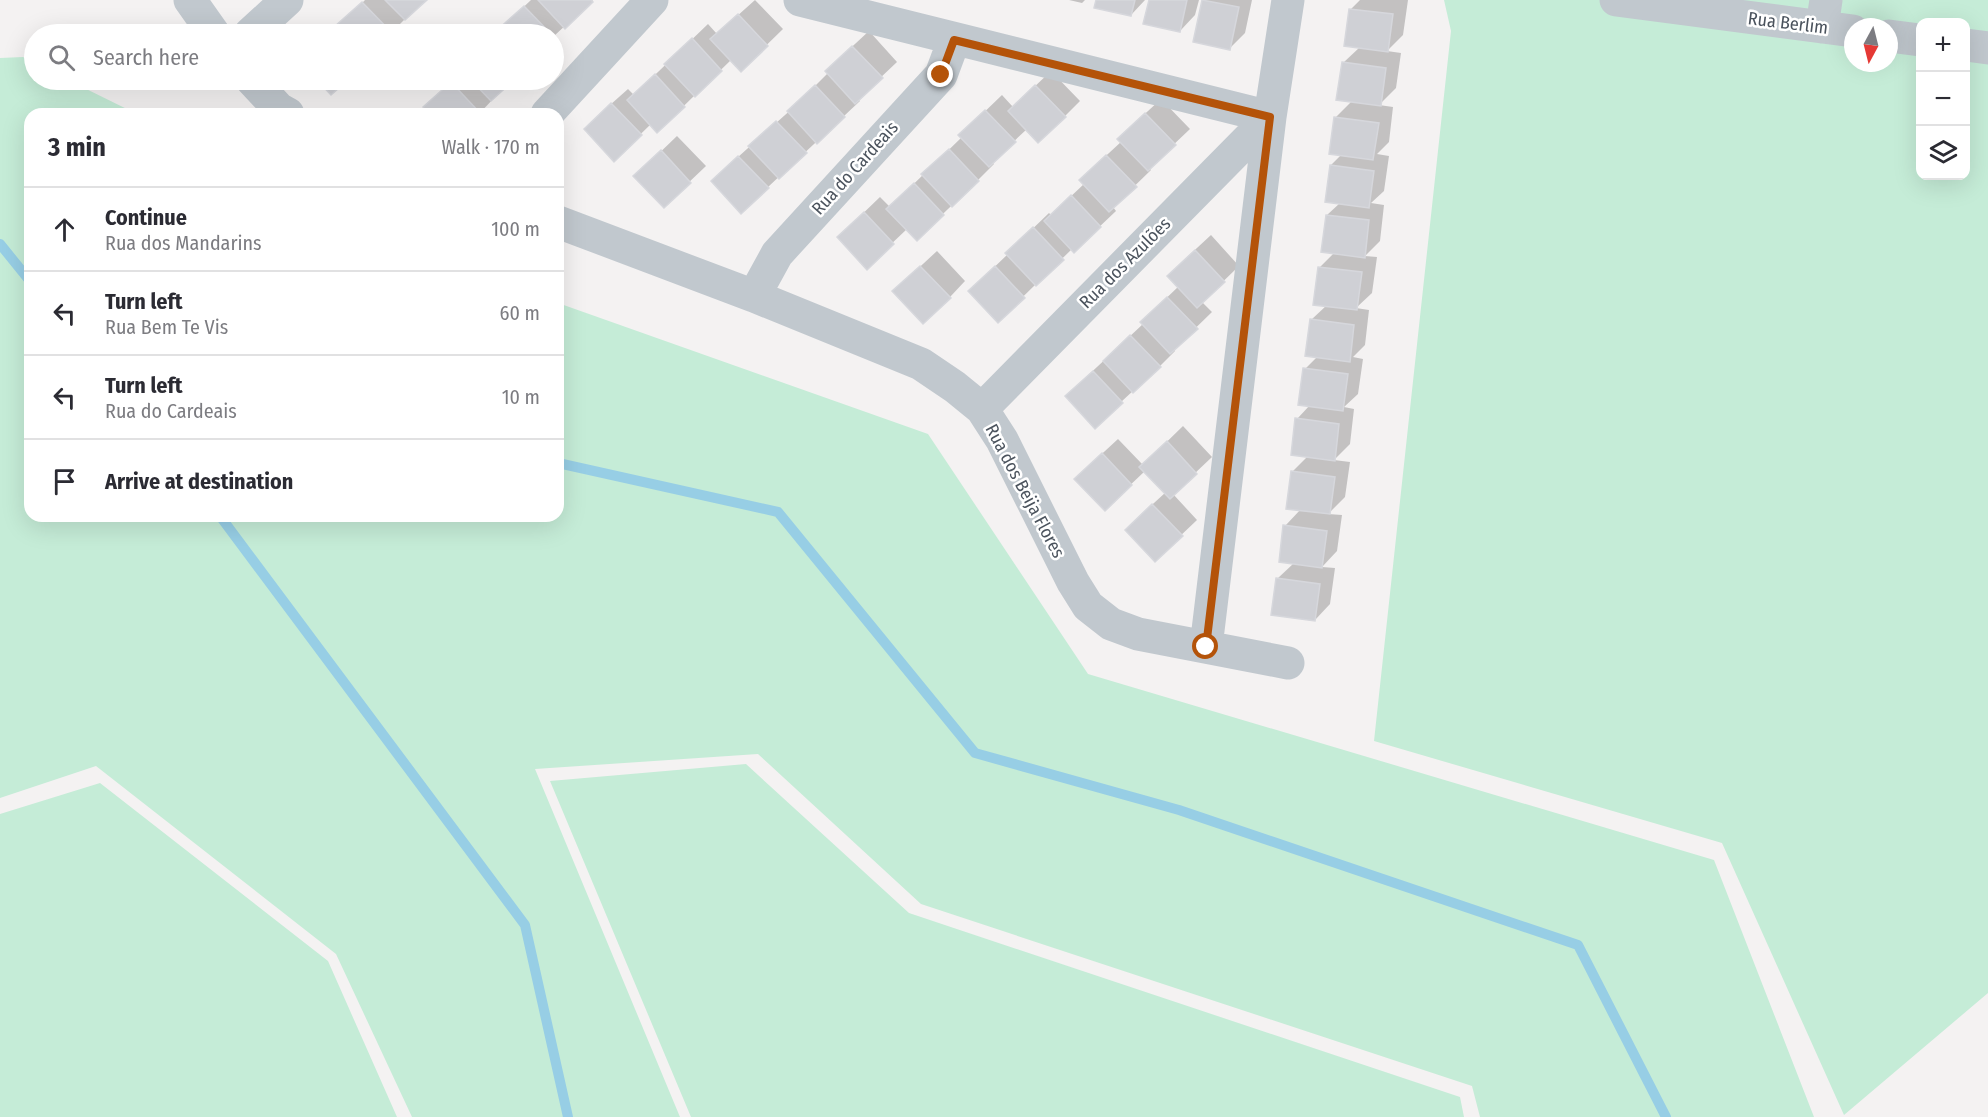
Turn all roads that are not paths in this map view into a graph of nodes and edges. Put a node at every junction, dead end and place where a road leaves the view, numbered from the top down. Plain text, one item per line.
1 (190, 0) edge
2 (287, 0) edge
3 (652, 0) edge
4 (800, 0) edge
5 (1288, 0) edge
6 (1616, 0) edge
7 (1834, 19) edge
8 (207, 24) edge
9 (261, 24) edge
10 (1898, 37) edge
11 (1916, 39) edge
12 (954, 40) junction
13 (1970, 46) edge
14 (1988, 48) edge
15 (261, 90) edge
16 (278, 108) edge
17 (553, 108) edge
18 (1270, 117) junction
19 (564, 224) edge
20 (754, 296) junction
21 (981, 409) junction
22 (1206, 647) junction
23 (1288, 663) dead end

1 - 8 street
2 - 9 street
3 - 17 street
4 - 12 street
5 - 18 street
6 - 7 street, Rua Berlim
10 - 11 street
12 - 18 street
12 - 20 street, Rua do Cardeais
13 - 14 street
15 - 16 street
18 - 21 street, Rua dos Azulões
18 - 22 street
19 - 20 street, Rua dos Beija Flores
20 - 21 street, Rua dos Beija Flores
21 - 22 street, Rua dos Beija Flores
22 - 23 street, Rua dos Beija Flores

